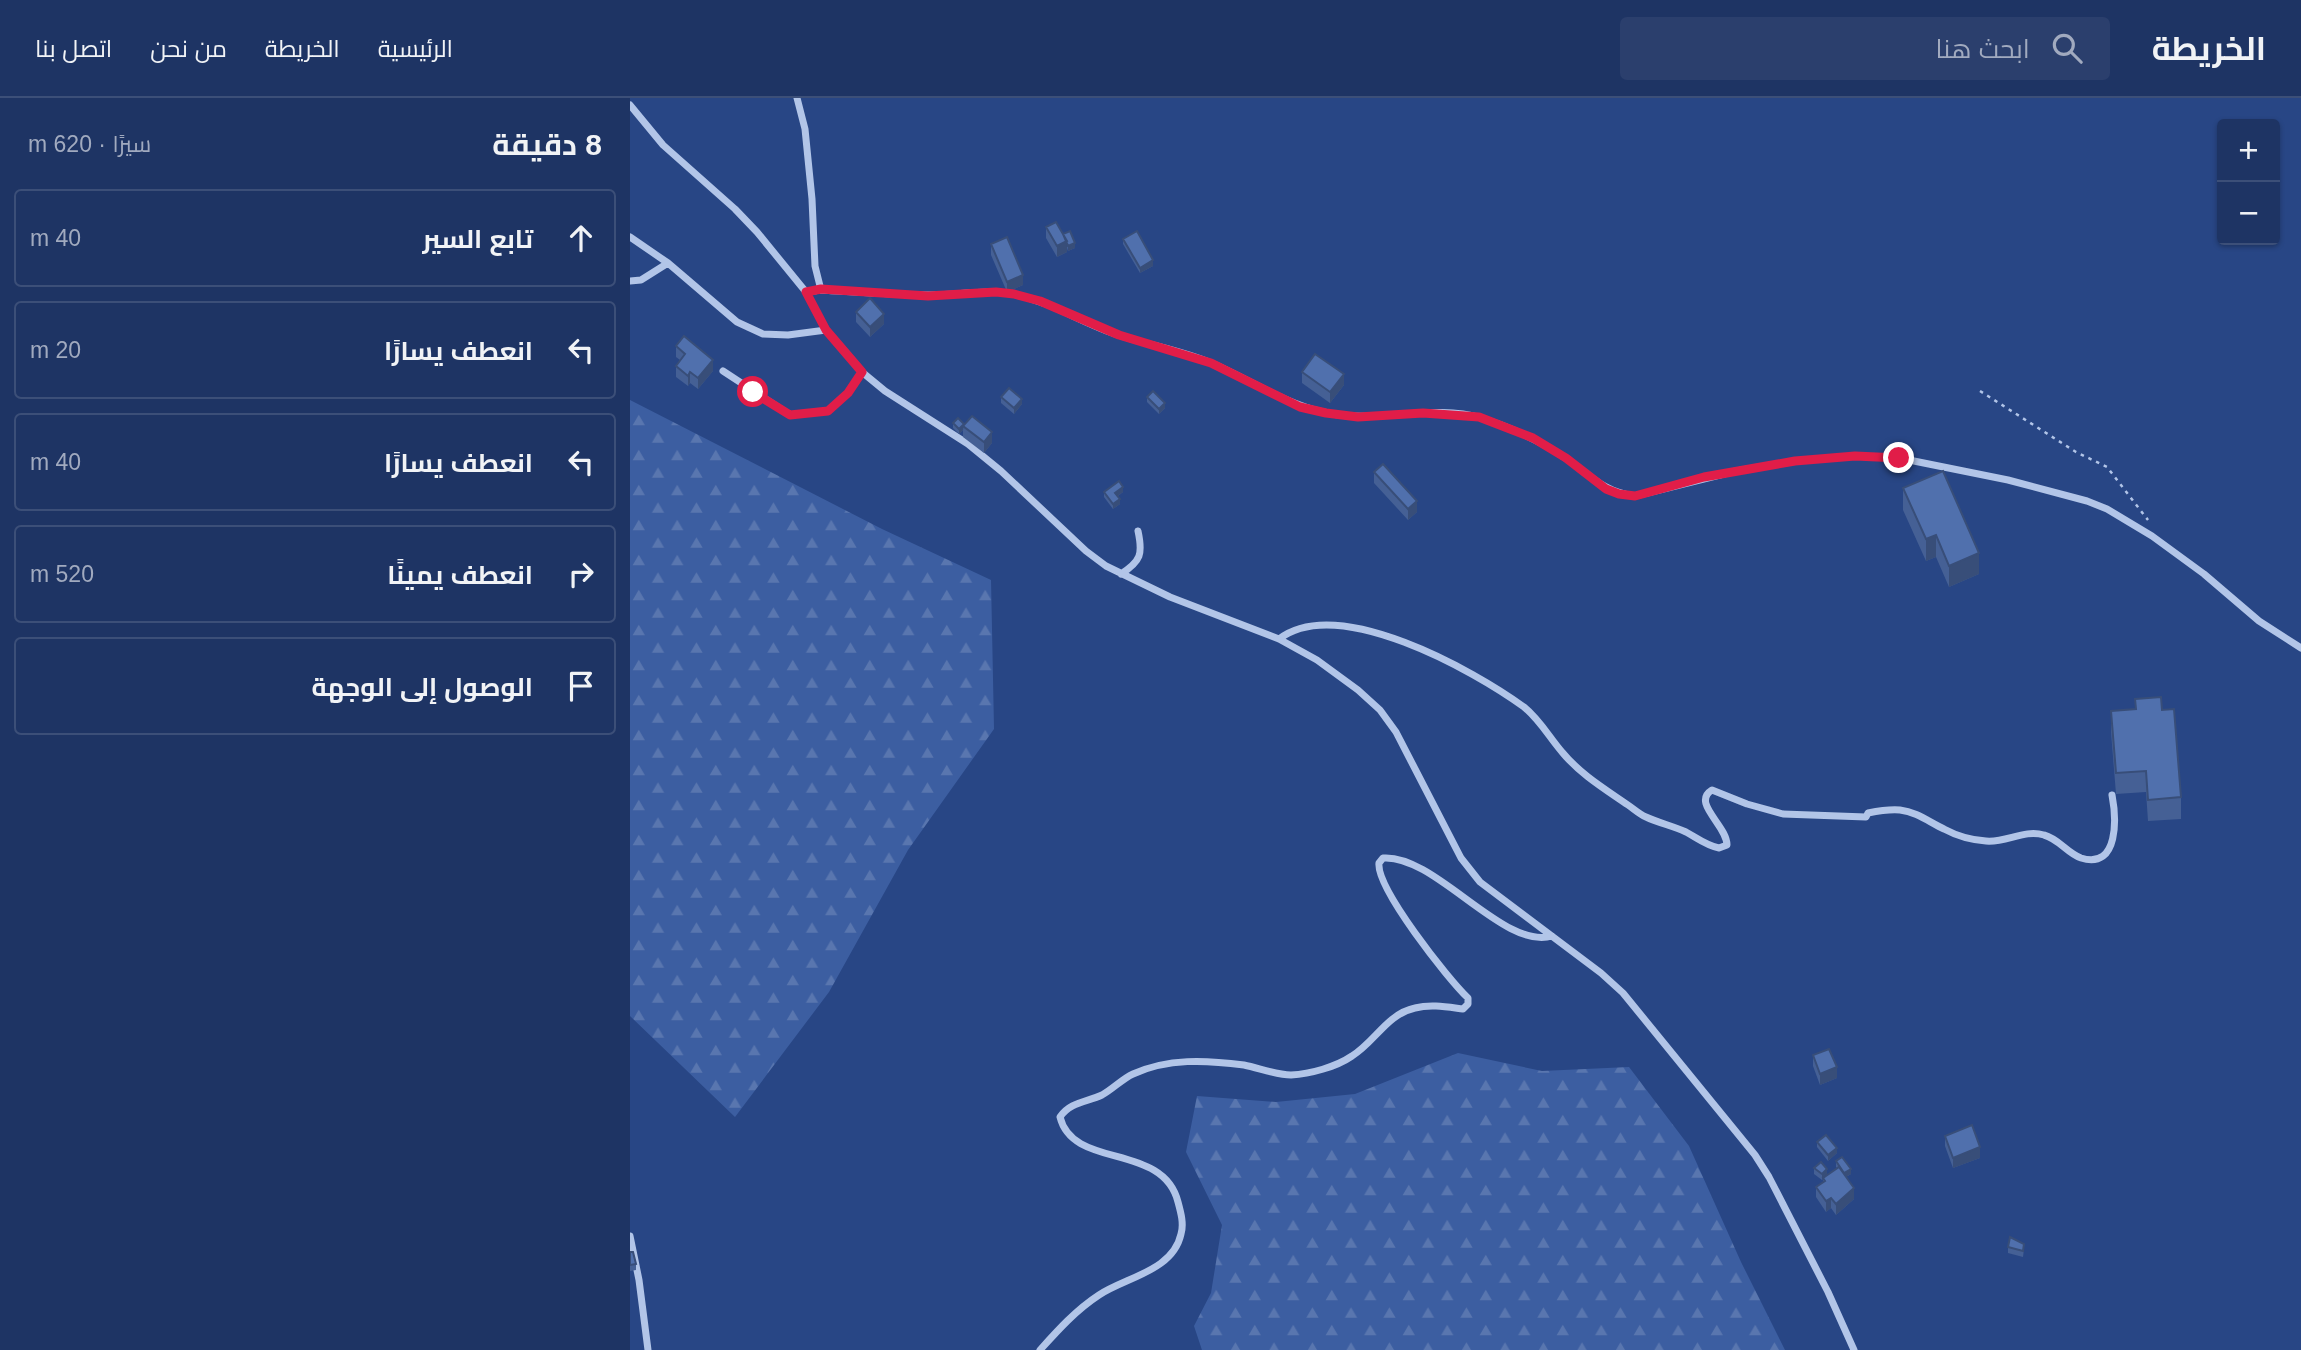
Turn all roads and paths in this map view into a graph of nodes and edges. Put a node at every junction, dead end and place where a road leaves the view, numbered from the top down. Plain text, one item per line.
1 (797, 98) edge
2 (630, 104) edge
3 (630, 237) edge
4 (668, 263) junction
5 (630, 282) edge
6 (821, 289) junction
7 (806, 292) junction
8 (826, 330) junction
9 (723, 371) dead end
10 (862, 372) junction
11 (1980, 391) dead end
12 (1138, 531) dead end
13 (2152, 536) junction
14 (1121, 575) junction
15 (1279, 639) junction
16 (2301, 648) edge
17 (2112, 795) dead end
18 (1552, 936) junction
19 (630, 1236) edge
20 (648, 1350) edge
21 (1040, 1350) edge
22 (1854, 1350) edge

1 - 6 street
2 - 7 street
3 - 4 street
4 - 5 street
4 - 8 street
6 - 7 street
6 - 13 street
7 - 8 street
8 - 10 street
9 - 10 street
10 - 14 street
11 - 13 path
12 - 14 street
13 - 16 street
14 - 15 street
15 - 17 street
15 - 18 street
18 - 21 street
18 - 22 street
19 - 20 street

